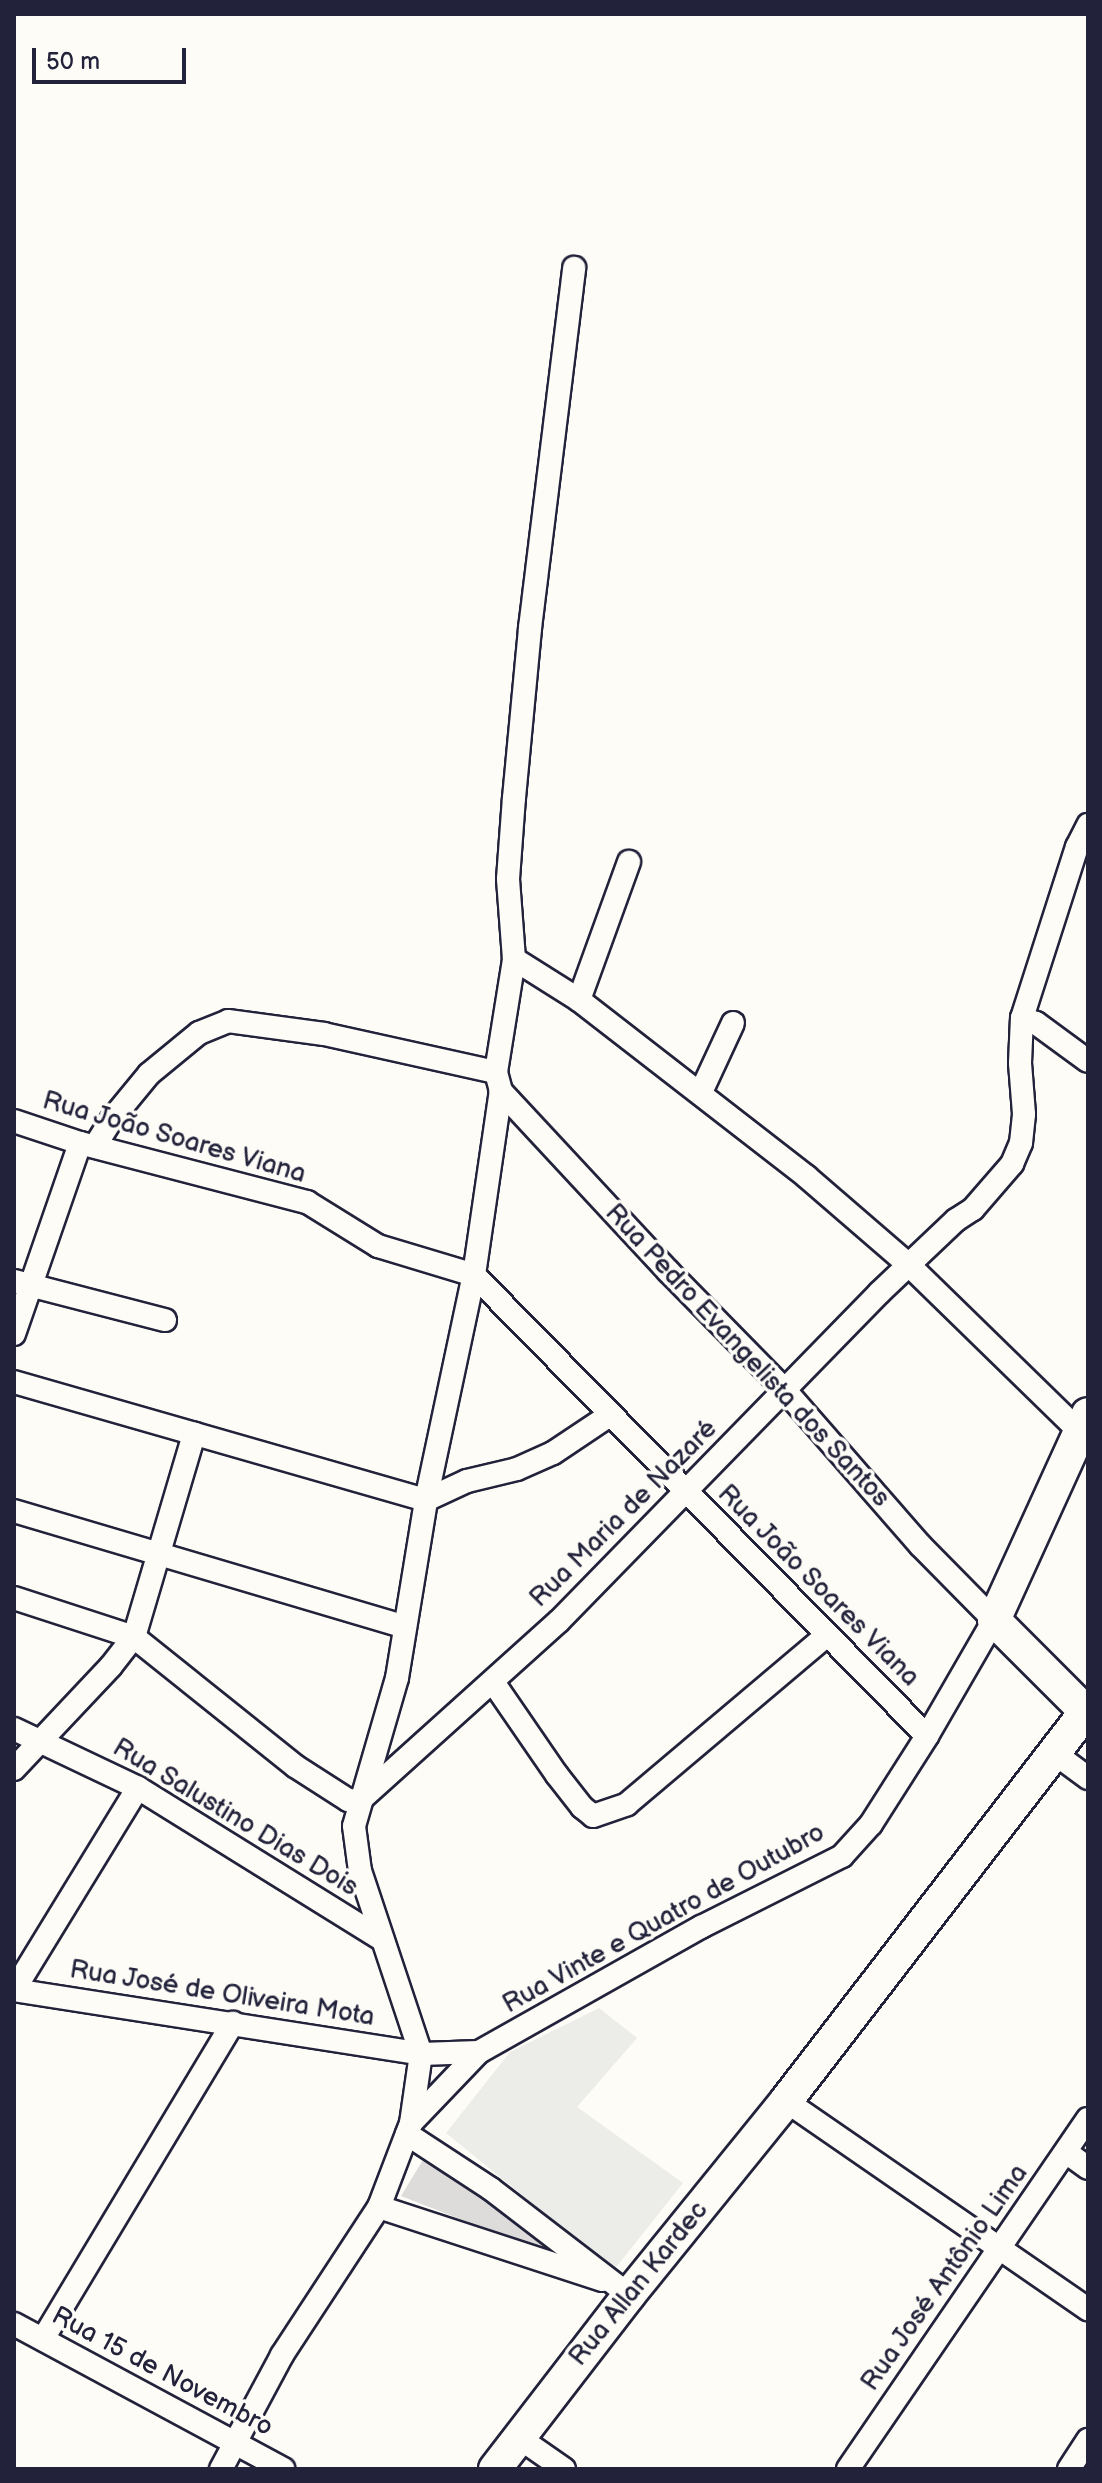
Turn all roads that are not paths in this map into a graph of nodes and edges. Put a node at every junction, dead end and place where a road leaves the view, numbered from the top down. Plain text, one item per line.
1 (574, 268) dead end
2 (1088, 825) edge
3 (629, 862) dead end
4 (1079, 880) edge
5 (514, 959) junction
6 (579, 1000) junction
7 (1022, 1018) junction
8 (733, 1023) dead end
9 (1088, 1061) edge
10 (499, 1081) junction
11 (701, 1092) junction
12 (14, 1121) edge
13 (87, 1144) junction
14 (910, 1266) junction
15 (474, 1275) junction
16 (23, 1284) edge
17 (165, 1320) dead end
18 (14, 1334) edge
19 (14, 1382) edge
20 (784, 1389) junction
21 (610, 1415) junction
22 (1084, 1423) edge
23 (194, 1434) junction
24 (687, 1492) junction
25 (426, 1500) junction
26 (14, 1511) edge
27 (160, 1555) junction
28 (14, 1598) edge
29 (994, 1620) junction
30 (405, 1627) junction
31 (827, 1635) junction
32 (134, 1637) junction
33 (493, 1682) junction
34 (1087, 1711) edge
35 (14, 1729) edge
36 (927, 1736) junction
37 (38, 1742) junction
38 (1054, 1753) junction
39 (14, 1769) edge
40 (1088, 1778) edge
41 (138, 1788) junction
42 (359, 1801) junction
43 (382, 1939) junction
44 (14, 1990) edge
45 (233, 2023) junction
46 (479, 2052) junction
47 (421, 2054) junction
48 (786, 2101) junction
49 (1088, 2119) edge
50 (409, 2128) junction
51 (1066, 2152) junction
52 (1088, 2168) edge
53 (379, 2207) junction
54 (1000, 2250) junction
55 (624, 2290) junction
56 (1088, 2309) edge
57 (14, 2324) edge
58 (43, 2339) junction
59 (518, 2437) junction
60 (1088, 2440) edge
61 (235, 2442) junction
62 (221, 2469) edge
63 (283, 2469) edge
64 (495, 2469) edge
65 (564, 2469) edge
66 (848, 2469) edge
67 (1069, 2469) edge

1 - 5 street
2 - 4 street, Rua Maria de Nazaré
3 - 6 street
4 - 7 street, Rua Maria de Nazaré
5 - 6 street
5 - 10 street
6 - 11 street
7 - 9 street
7 - 14 street, Rua Maria de Nazaré
8 - 11 street
10 - 13 street
10 - 15 street
10 - 20 street, Rua Pedro Evangelista dos Santos
11 - 14 street
12 - 13 street, Rua João Soares Viana
13 - 15 street, Rua João Soares Viana
13 - 16 street
14 - 20 street, Rua Maria de Nazaré
14 - 22 street
15 - 21 street, Rua João Soares Viana
15 - 25 street
16 - 17 street
16 - 18 street
19 - 23 street
20 - 24 street, Rua Maria de Nazaré
20 - 29 street, Rua Pedro Evangelista dos Santos
21 - 24 street, Rua João Soares Viana
21 - 25 street
22 - 29 main road
23 - 25 street
23 - 27 street
24 - 31 street, Rua João Soares Viana
24 - 33 street, Rua Maria de Nazaré
25 - 30 street
26 - 27 street
27 - 30 street
27 - 32 street
28 - 32 street
29 - 34 main road
29 - 36 street, Rua Vinte e Quatro de Outubro
30 - 42 street
31 - 33 street
31 - 36 street, Rua João Soares Viana
32 - 37 street
32 - 42 street
33 - 42 street, Rua Maria de Nazaré
34 - 38 main road
35 - 37 street, Rua Salustino Dias Dois
36 - 46 street, Rua Vinte e Quatro de Outubro
37 - 39 street
37 - 41 street, Rua Salustino Dias Dois
38 - 40 street
38 - 48 main road
41 - 43 street, Rua Salustino Dias Dois
41 - 44 street
42 - 43 street
43 - 47 street
44 - 45 street, Rua José de Oliveira Mota
45 - 47 street, Rua José de Oliveira Mota
45 - 58 street
46 - 47 street, Rua Vinte e Quatro de Outubro
46 - 50 street, Rua Vinte e Quatro de Outubro
47 - 50 street, Rua Vinte e Quatro de Outubro
48 - 54 street
48 - 55 main road, Rua Allan Kardec
49 - 51 street, Rua José Antônio Lima
50 - 53 street, Rua Vinte e Quatro de Outubro
50 - 55 street
51 - 52 street
51 - 54 street, Rua José Antônio Lima
53 - 55 street
53 - 61 street, Rua Vinte e Quatro de Outubro
54 - 56 street
54 - 66 street, Rua José Antônio Lima
55 - 59 main road, Rua Allan Kardec
57 - 58 street, Rua 15 de Novembro
58 - 61 street, Rua 15 de Novembro
59 - 64 main road, Rua Allan Kardec
59 - 65 street
60 - 67 street
61 - 62 street, Rua Vinte e Quatro de Outubro
61 - 63 street, Rua 15 de Novembro

